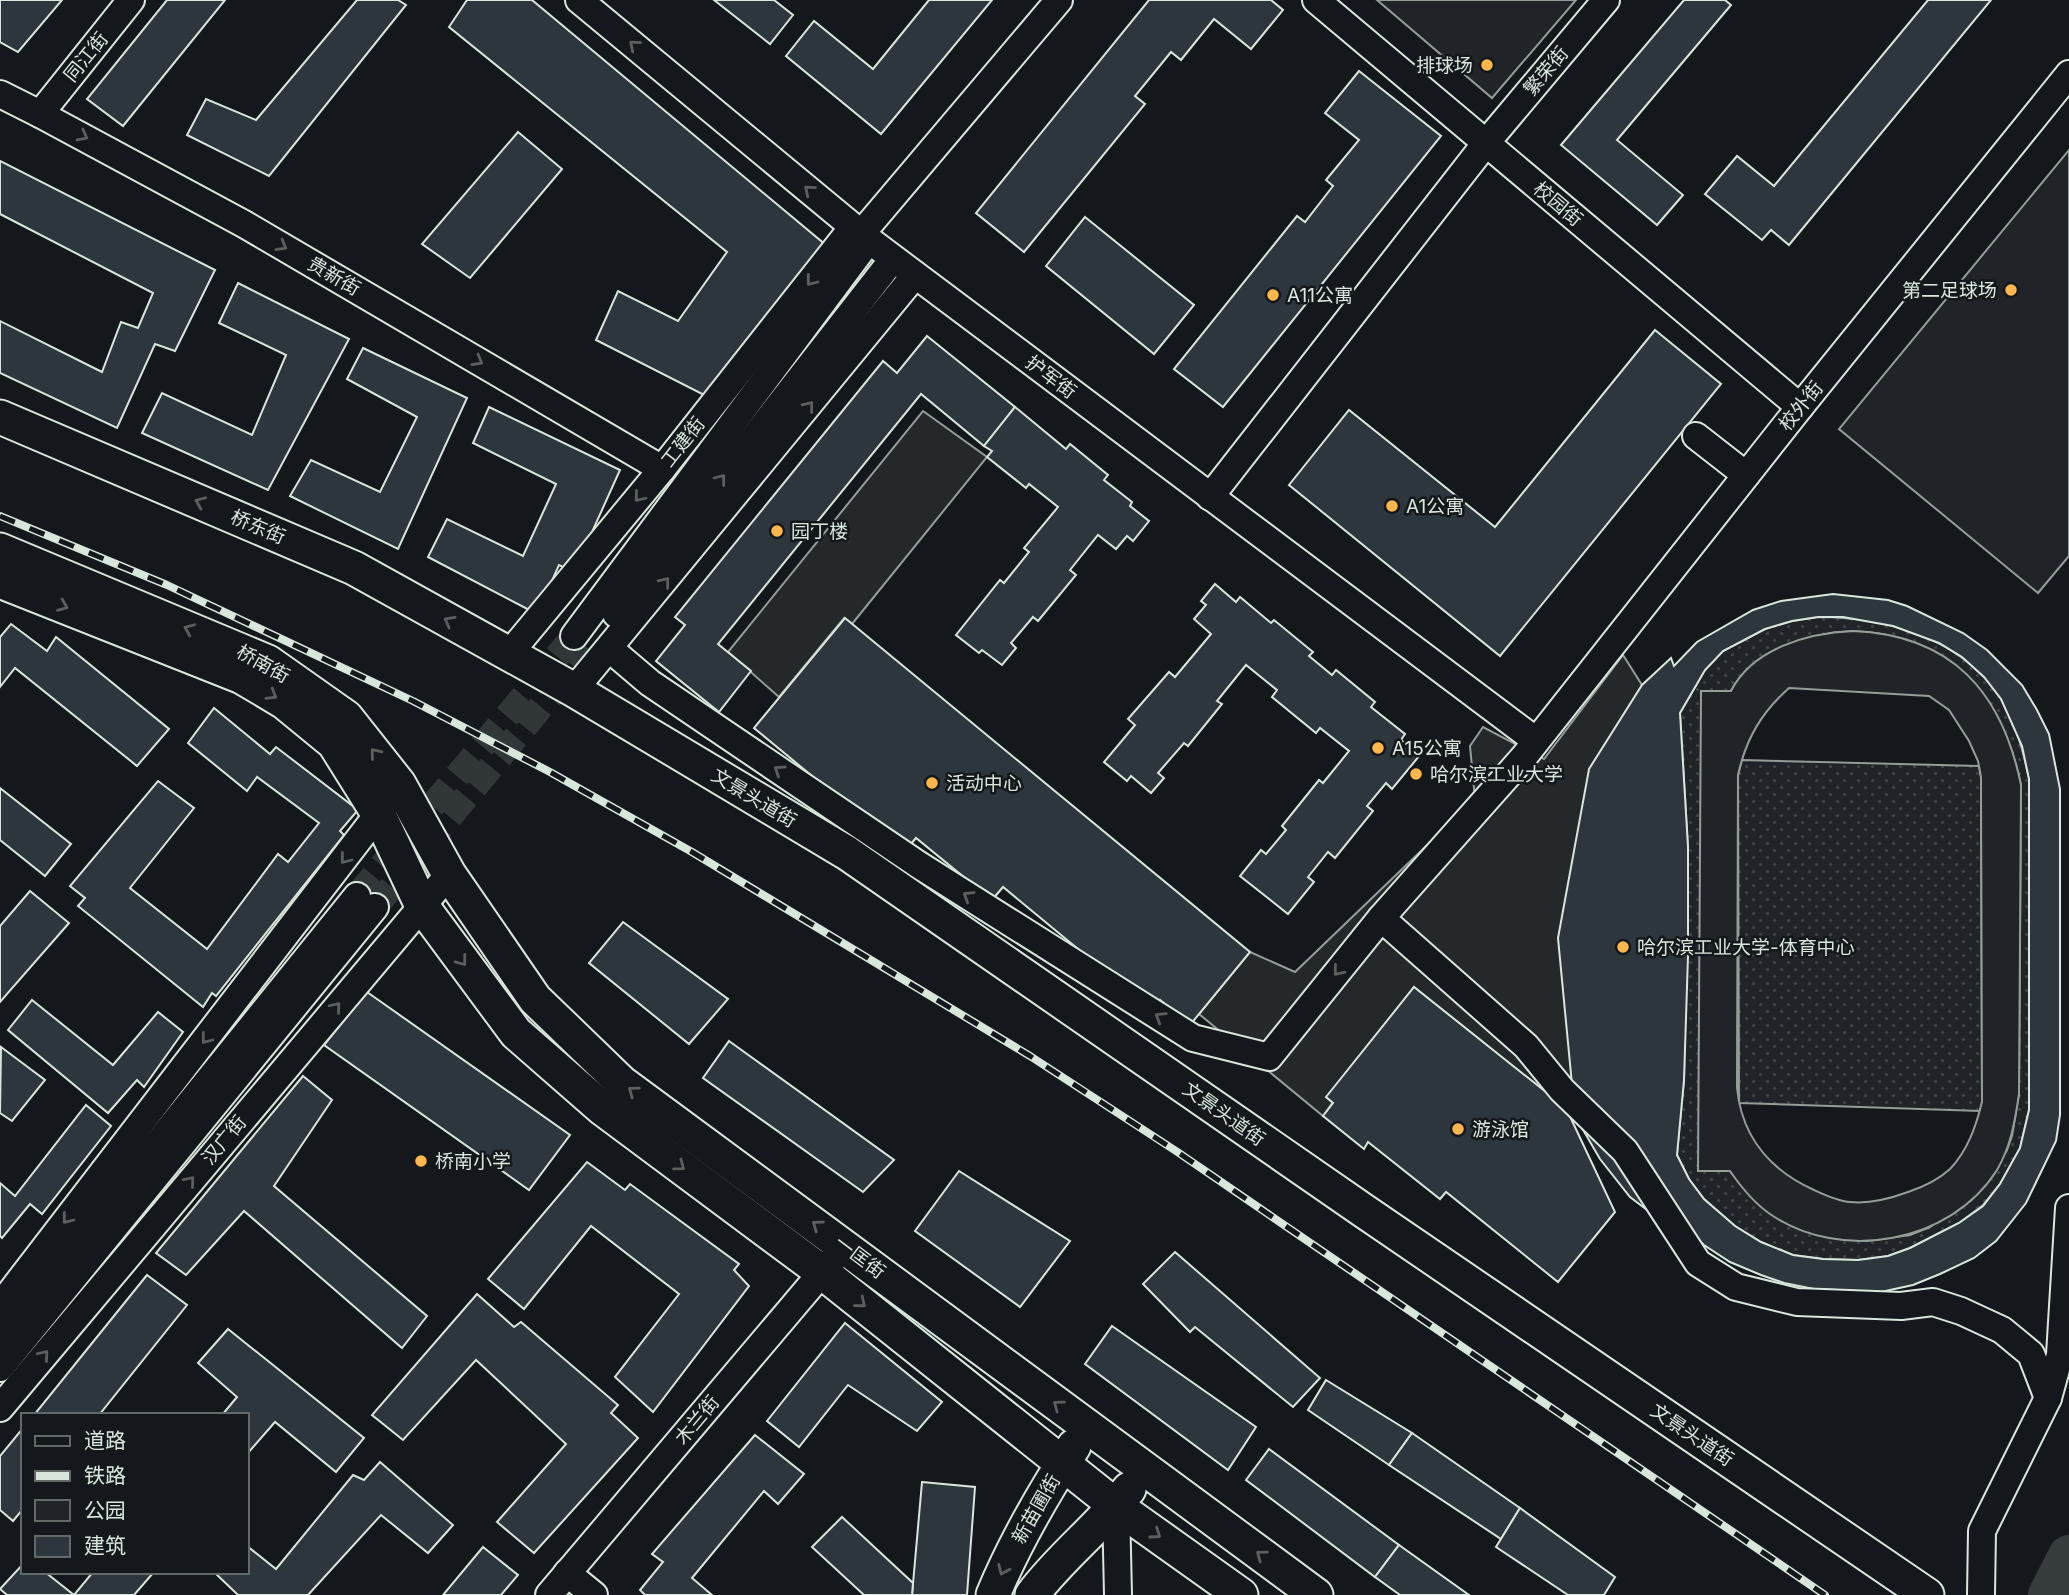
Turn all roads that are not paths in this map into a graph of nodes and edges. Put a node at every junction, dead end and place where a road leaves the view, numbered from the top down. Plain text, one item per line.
1 (131, 0) edge
2 (579, 0) edge
3 (1059, 0) edge
4 (1316, 0) edge
5 (1606, 0) edge
6 (2069, 74) edge
7 (0, 94) edge
8 (40, 114) junction
9 (1486, 143) junction
10 (871, 242) junction
11 (915, 275) junction
12 (1800, 407) junction
13 (0, 417) edge
14 (1696, 436) dead end
15 (662, 469) junction
16 (1746, 475) junction
17 (1210, 497) junction
18 (0, 550) edge
19 (0, 581) edge
20 (591, 645) junction
21 (509, 654) junction
22 (574, 690) junction
23 (1535, 740) junction
24 (399, 784) junction
25 (379, 815) junction
26 (449, 874) junction
27 (422, 906) junction
28 (1381, 918) junction
29 (2069, 1208) edge
30 (845, 1246) junction
31 (822, 1272) junction
32 (0, 1306) edge
33 (0, 1338) edge
34 (0, 1368) edge
35 (2048, 1398) junction
36 (0, 1408) edge
37 (1087, 1426) junction
38 (1063, 1464) junction
39 (1144, 1470) junction
40 (1116, 1506) junction
41 (567, 1573) junction
42 (549, 1595) edge
43 (594, 1595) edge
44 (993, 1595) edge
45 (1032, 1595) edge
46 (1118, 1595) edge
47 (1241, 1595) edge
48 (1316, 1595) edge
49 (1927, 1595) edge
50 (1981, 1595) edge

1 - 8 street, 同江街
10 -> 2 street, 护军街
3 - 10 street, 工建街
4 - 9 street, 校园街
5 - 9 street, 繁荣街
6 - 12 street, 校外街
7 - 8 street, 贵新街
8 -> 15 street, 贵新街
9 - 12 street, 校园街
9 - 17 street, 繁荣街
10 - 11 street, 护军街
10 -> 15 street, 工建街
10 - 20 street, 工建街
11 - 17 street, 护军街
20 -> 11 street, 工建街
12 - 16 street, 校外街
21 -> 13 main road, 桥东街
14 - 16 street
15 -> 21 street, 工建街
16 - 23 street, 校外街
17 - 23 street, 护军街
24 -> 18 main road, 桥南街
19 -> 25 main road, 桥南街
20 - 22 street, 工建街
28 -> 20 street, 校外街
21 - 22 main road, 文景头道街
22 - 49 main road, 文景头道街
23 - 28 street, 校外街
24 - 25 street
24 - 26 main road, 桥南街
25 - 27 main road, 桥南街
25 -> 32 street
26 - 27 street, 汉广街
30 -> 26 main road, 一匡街
27 -> 31 main road, 一匡街
36 -> 27 street, 汉广街
28 - 35 street
29 - 35 street
30 - 31 street, 木兰街
37 -> 30 main road, 一匡街
31 -> 38 main road, 一匡街
31 - 41 street, 木兰街
33 - 34 street, 汉广街
35 - 50 street
37 - 38 main road, 新苗圃街
37 - 39 main road, 一匡街
38 - 40 main road, 一匡街
38 -> 44 main road, 新苗圃街
39 - 40 main road
48 -> 39 main road, 一匡街
40 - 45 main road
40 - 46 street
40 -> 47 main road, 一匡街
41 - 42 street, 木兰街
41 - 43 street

